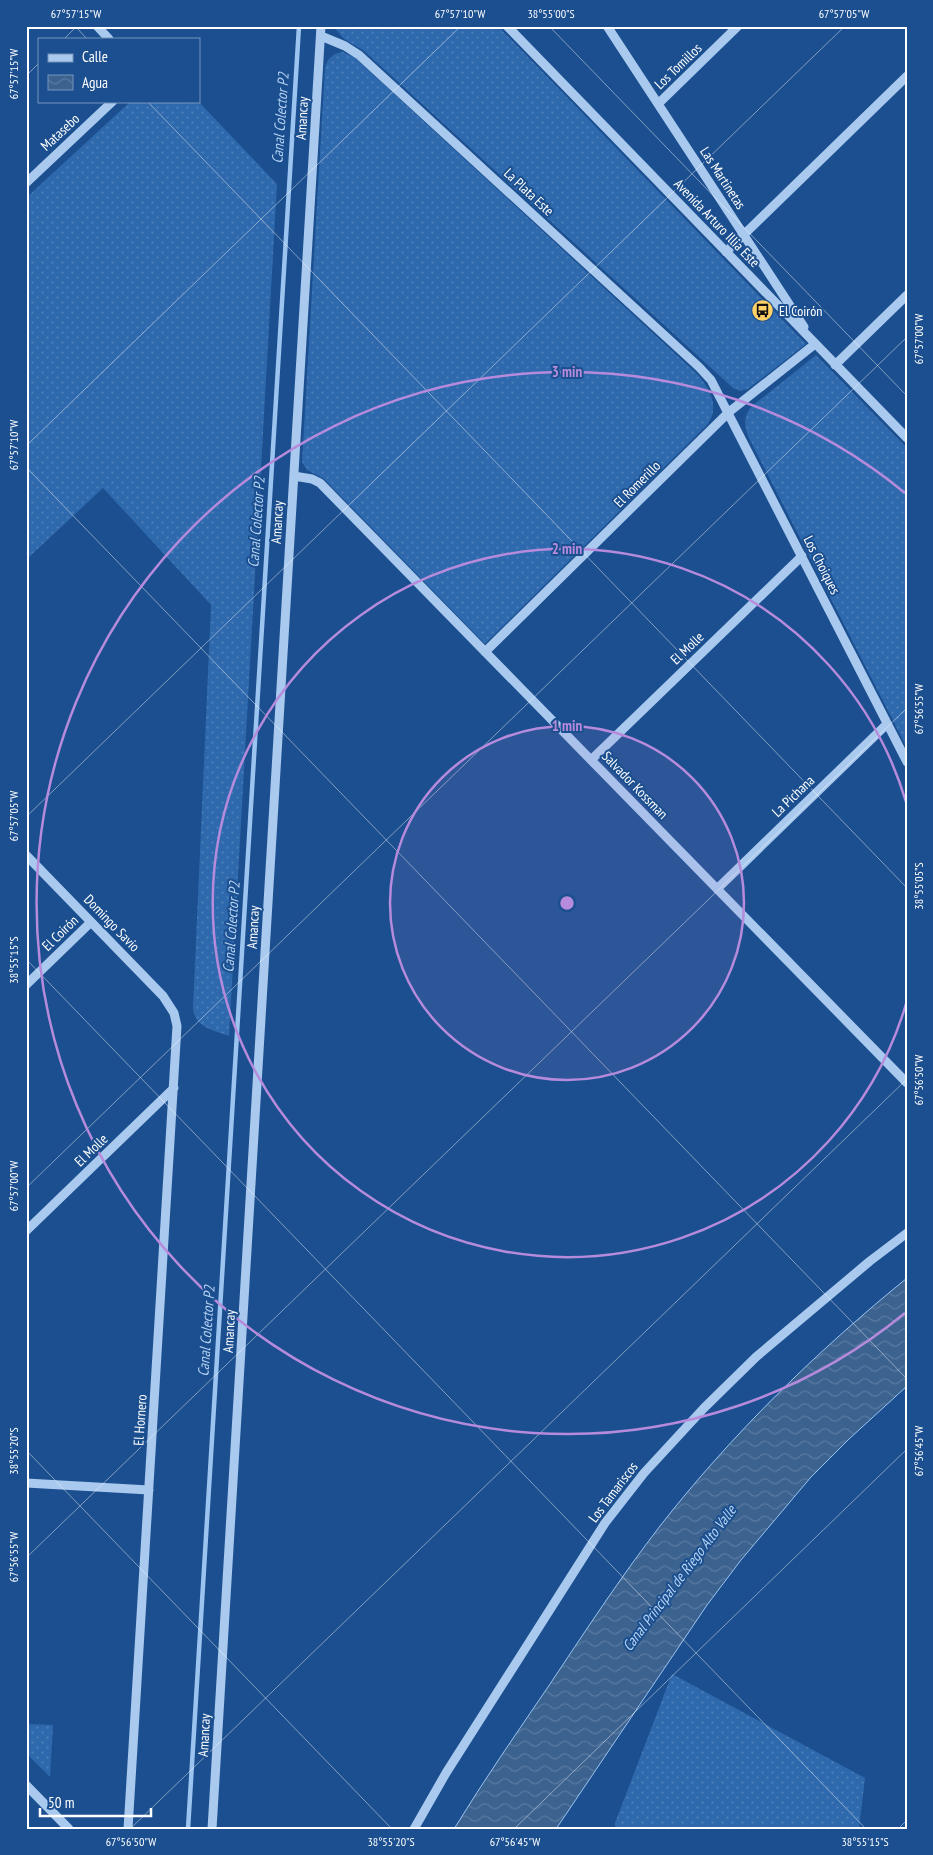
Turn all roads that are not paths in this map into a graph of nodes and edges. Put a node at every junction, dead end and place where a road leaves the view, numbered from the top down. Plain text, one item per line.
1 (97, 26) edge
2 (321, 26) edge
3 (507, 26) edge
4 (607, 26) edge
5 (738, 26) edge
6 (321, 36) junction
7 (108, 38) edge
8 (907, 76) edge
9 (112, 102) edge
10 (658, 104) junction
11 (27, 182) edge
12 (744, 235) junction
13 (726, 252) junction
14 (907, 295) edge
15 (815, 344) junction
16 (835, 365) junction
17 (711, 380) joint
18 (729, 412) junction
19 (907, 438) edge
20 (294, 476) junction
21 (802, 556) junction
22 (485, 652) junction
23 (888, 724) junction
24 (592, 760) junction
25 (907, 762) edge
26 (26, 854) edge
27 (717, 888) junction
28 (91, 922) junction
29 (26, 985) edge
30 (174, 1013) joint
31 (907, 1083) edge
32 (174, 1088) junction
33 (26, 1231) edge
34 (907, 1233) edge
35 (26, 1483) edge
36 (149, 1490) junction
37 (26, 1785) edge
38 (69, 1829) edge
39 (128, 1829) edge
40 (212, 1829) edge
41 (414, 1829) edge

1 - 7 street
2 - 6 street, Amancay
3 - 13 street, Avenida Arturo Illia Este
4 - 10 street, Las Martinetas
5 - 10 street, Los Tomillos
6 - 17 street, La Plata Este
6 - 20 street, Amancay
8 - 12 street
9 - 11 street, Matasebo
10 - 12 street, Las Martinetas
12 - 13 street
12 - 15 street, Las Martinetas
13 - 15 street, Avenida Arturo Illia Este
14 - 16 street
15 - 16 street, Avenida Arturo Illia Este
15 - 18 street, El Romerillo
16 - 19 street, Avenida Arturo Illia Este
17 - 18 street, Los Choiques
18 - 21 street, Los Choiques
18 - 22 street, El Romerillo
20 - 22 street, Salvador Kossman
20 - 40 street, Amancay
21 - 23 street, Los Choiques
21 - 24 street, El Molle
22 - 24 street, Salvador Kossman
23 - 25 street, Los Choiques
23 - 27 street, La Pichana
24 - 27 street, Salvador Kossman
26 - 28 street, Domingo Savio
27 - 31 street, Salvador Kossman
28 - 29 street, El Coirón
28 - 30 street, Domingo Savio
30 - 32 street, El Hornero
32 - 33 street, El Molle
32 - 36 street, El Hornero
34 - 41 street, Los Tamariscos
35 - 36 street
36 - 39 street, El Hornero
37 - 38 street

